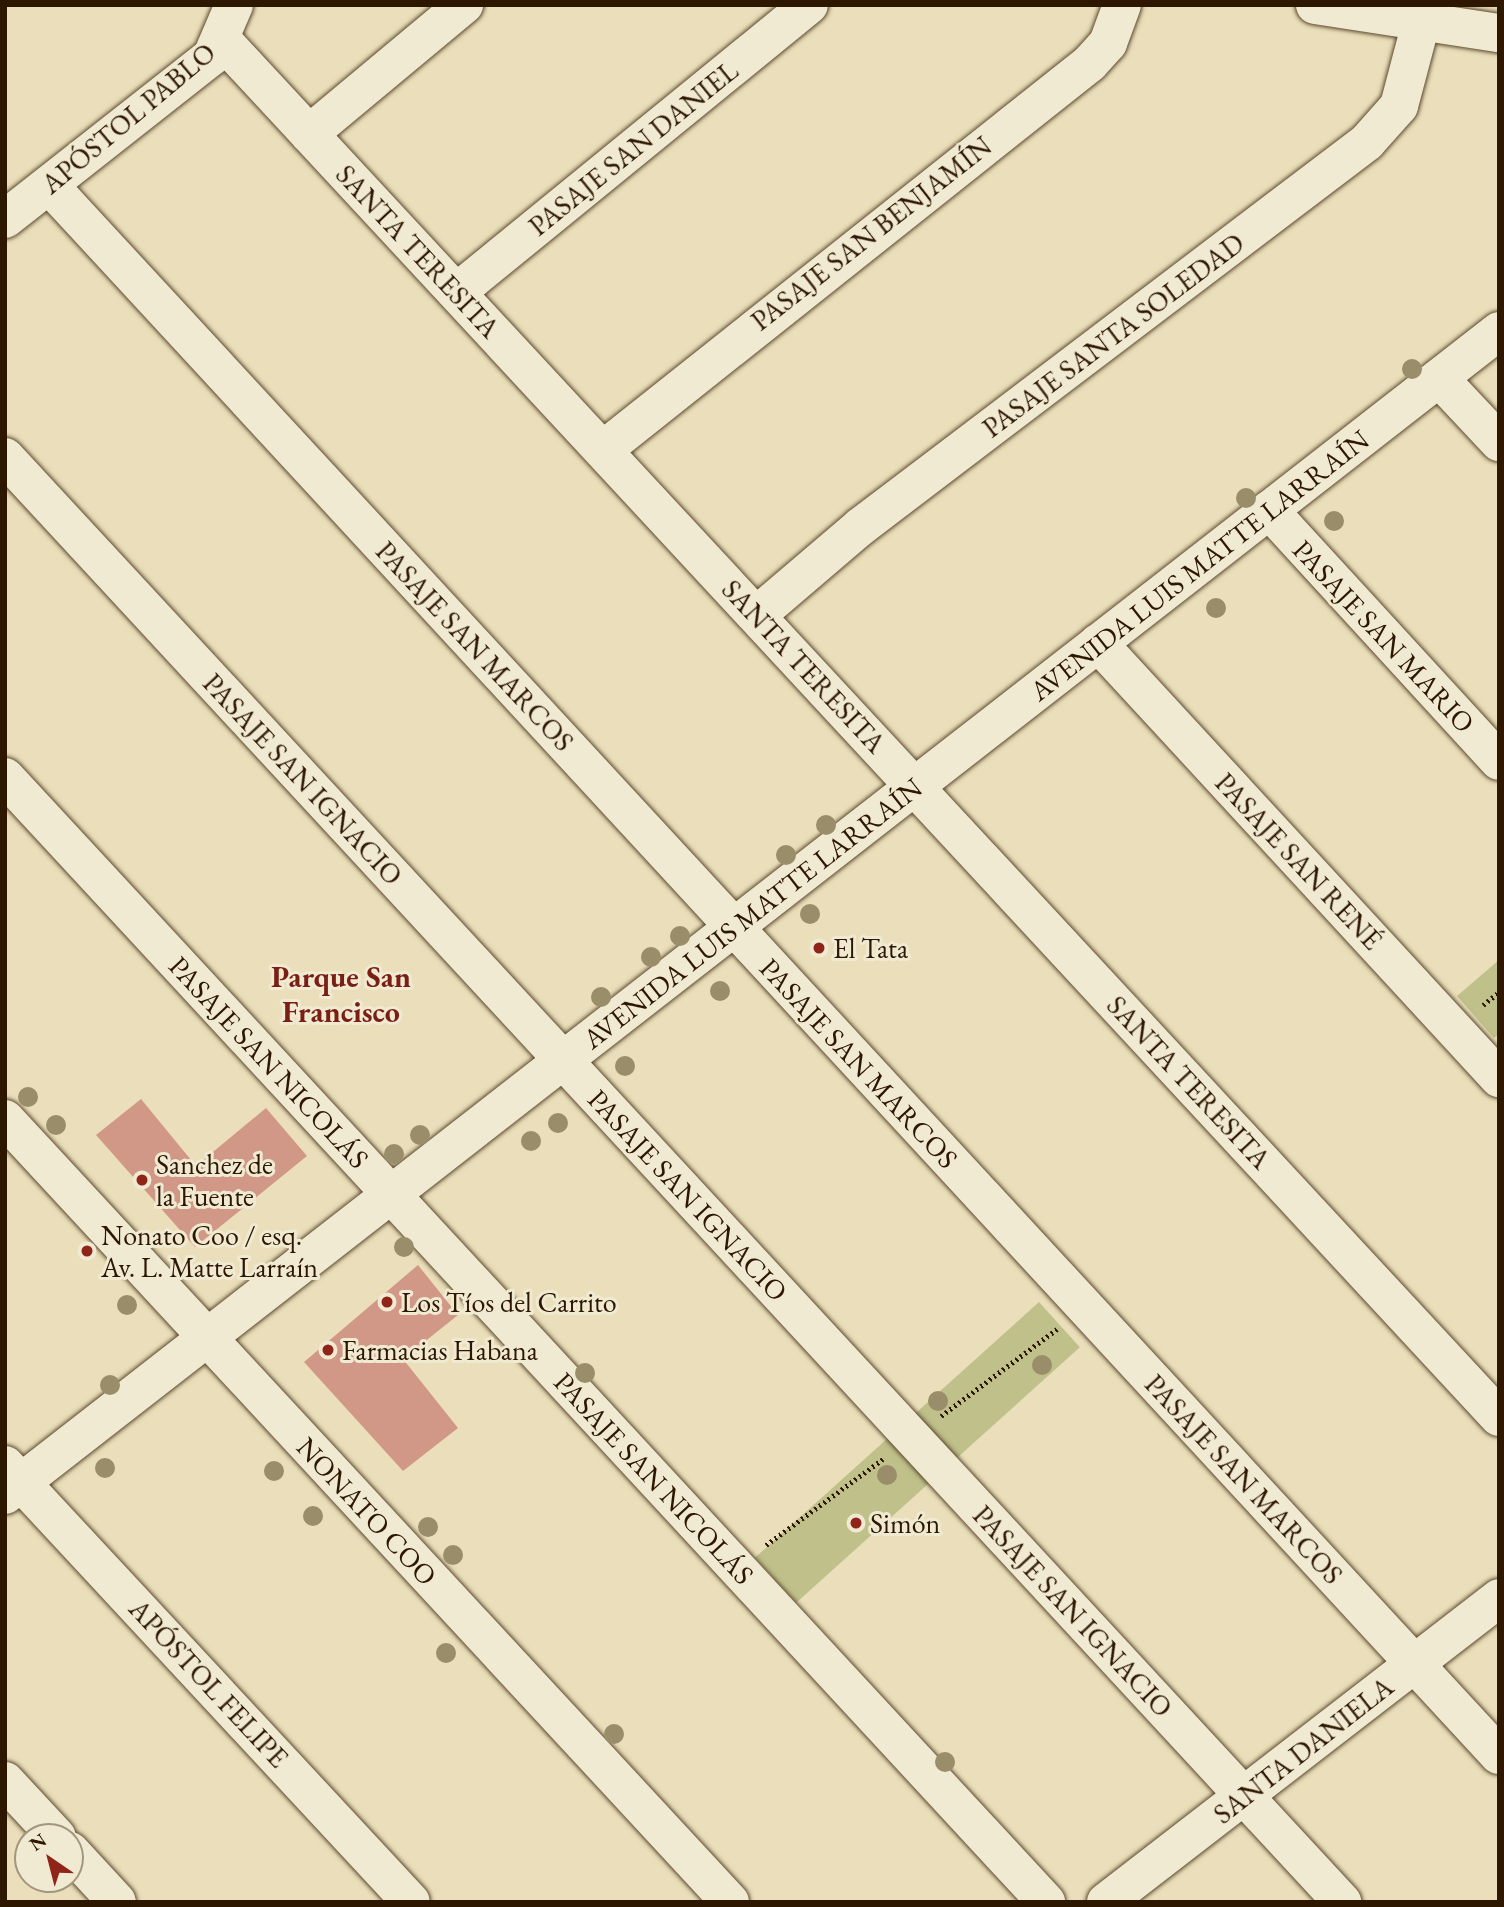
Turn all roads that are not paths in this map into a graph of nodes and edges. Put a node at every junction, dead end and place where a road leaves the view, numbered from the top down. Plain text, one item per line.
1 (464, 5) edge
2 (809, 5) edge
3 (1122, 5) edge
4 (1315, 5) edge
5 (228, 22) edge
6 (1421, 23) junction
7 (1499, 33) edge
8 (309, 134) junction
9 (49, 185) junction
10 (5, 219) edge
11 (457, 292) junction
12 (1499, 331) edge
13 (1439, 378) junction
14 (1499, 442) edge
15 (603, 450) junction
16 (5, 457) edge
17 (1269, 510) junction
18 (757, 615) junction
19 (1098, 643) junction
20 (1499, 761) edge
21 (5, 777) edge
22 (914, 786) junction
23 (734, 927) junction
24 (564, 1060) junction
25 (1499, 1078) edge
26 (5, 1119) edge
27 (391, 1195) junction
28 (207, 1338) junction
29 (1499, 1417) edge
30 (11, 1481) edge
31 (1499, 1598) edge
32 (1415, 1664) junction
33 (1499, 1755) edge
34 (5, 1781) edge
35 (1244, 1796) junction
36 (44, 1823) edge
37 (84, 1866) edge
38 (117, 1902) edge
39 (411, 1902) edge
40 (730, 1902) edge
41 (1046, 1902) edge
42 (1106, 1902) edge
43 (1342, 1902) edge

1 - 8 street
2 - 11 street, PASAJE SAN DANIEL
3 - 15 street, PASAJE SAN BENJAMÍN
4 - 6 street
5 - 8 street, SANTA TERESITA
5 - 9 street, APÓSTOL PABLO
6 - 7 street
6 - 18 street, PASAJE SANTA SOLEDAD
8 - 11 street, SANTA TERESITA
9 - 10 street, APÓSTOL PABLO
9 - 23 street, PASAJE SAN MARCOS
11 - 15 street, SANTA TERESITA
12 - 13 street, AVENIDA LUIS MATTE LARRAÍN
13 - 14 street
13 - 17 street, AVENIDA LUIS MATTE LARRAÍN
15 - 18 street, SANTA TERESITA
16 - 24 street, PASAJE SAN IGNACIO
17 - 19 street, AVENIDA LUIS MATTE LARRAÍN
17 - 20 street, PASAJE SAN MARIO
18 - 22 street, SANTA TERESITA
19 - 22 street, AVENIDA LUIS MATTE LARRAÍN
19 - 25 street, PASAJE SAN RENÉ
21 - 27 street, PASAJE SAN NICOLÁS
22 - 23 street, AVENIDA LUIS MATTE LARRAÍN
22 - 29 street, SANTA TERESITA
23 - 24 street, AVENIDA LUIS MATTE LARRAÍN
23 - 32 street, PASAJE SAN MARCOS
24 - 27 street, AVENIDA LUIS MATTE LARRAÍN
24 - 35 street, PASAJE SAN IGNACIO
26 - 28 street, NONATO COO
27 - 28 street, AVENIDA LUIS MATTE LARRAÍN
27 - 41 street, PASAJE SAN NICOLÁS
28 - 30 street, AVENIDA LUIS MATTE LARRAÍN
28 - 40 street, NONATO COO
30 - 39 street, APÓSTOL FELIPE
31 - 32 street, SANTA DANIELA
32 - 33 street, PASAJE SAN MARCOS
32 - 35 street, SANTA DANIELA
34 - 36 street
35 - 42 street, SANTA DANIELA
35 - 43 street, PASAJE SAN IGNACIO
37 - 38 street

